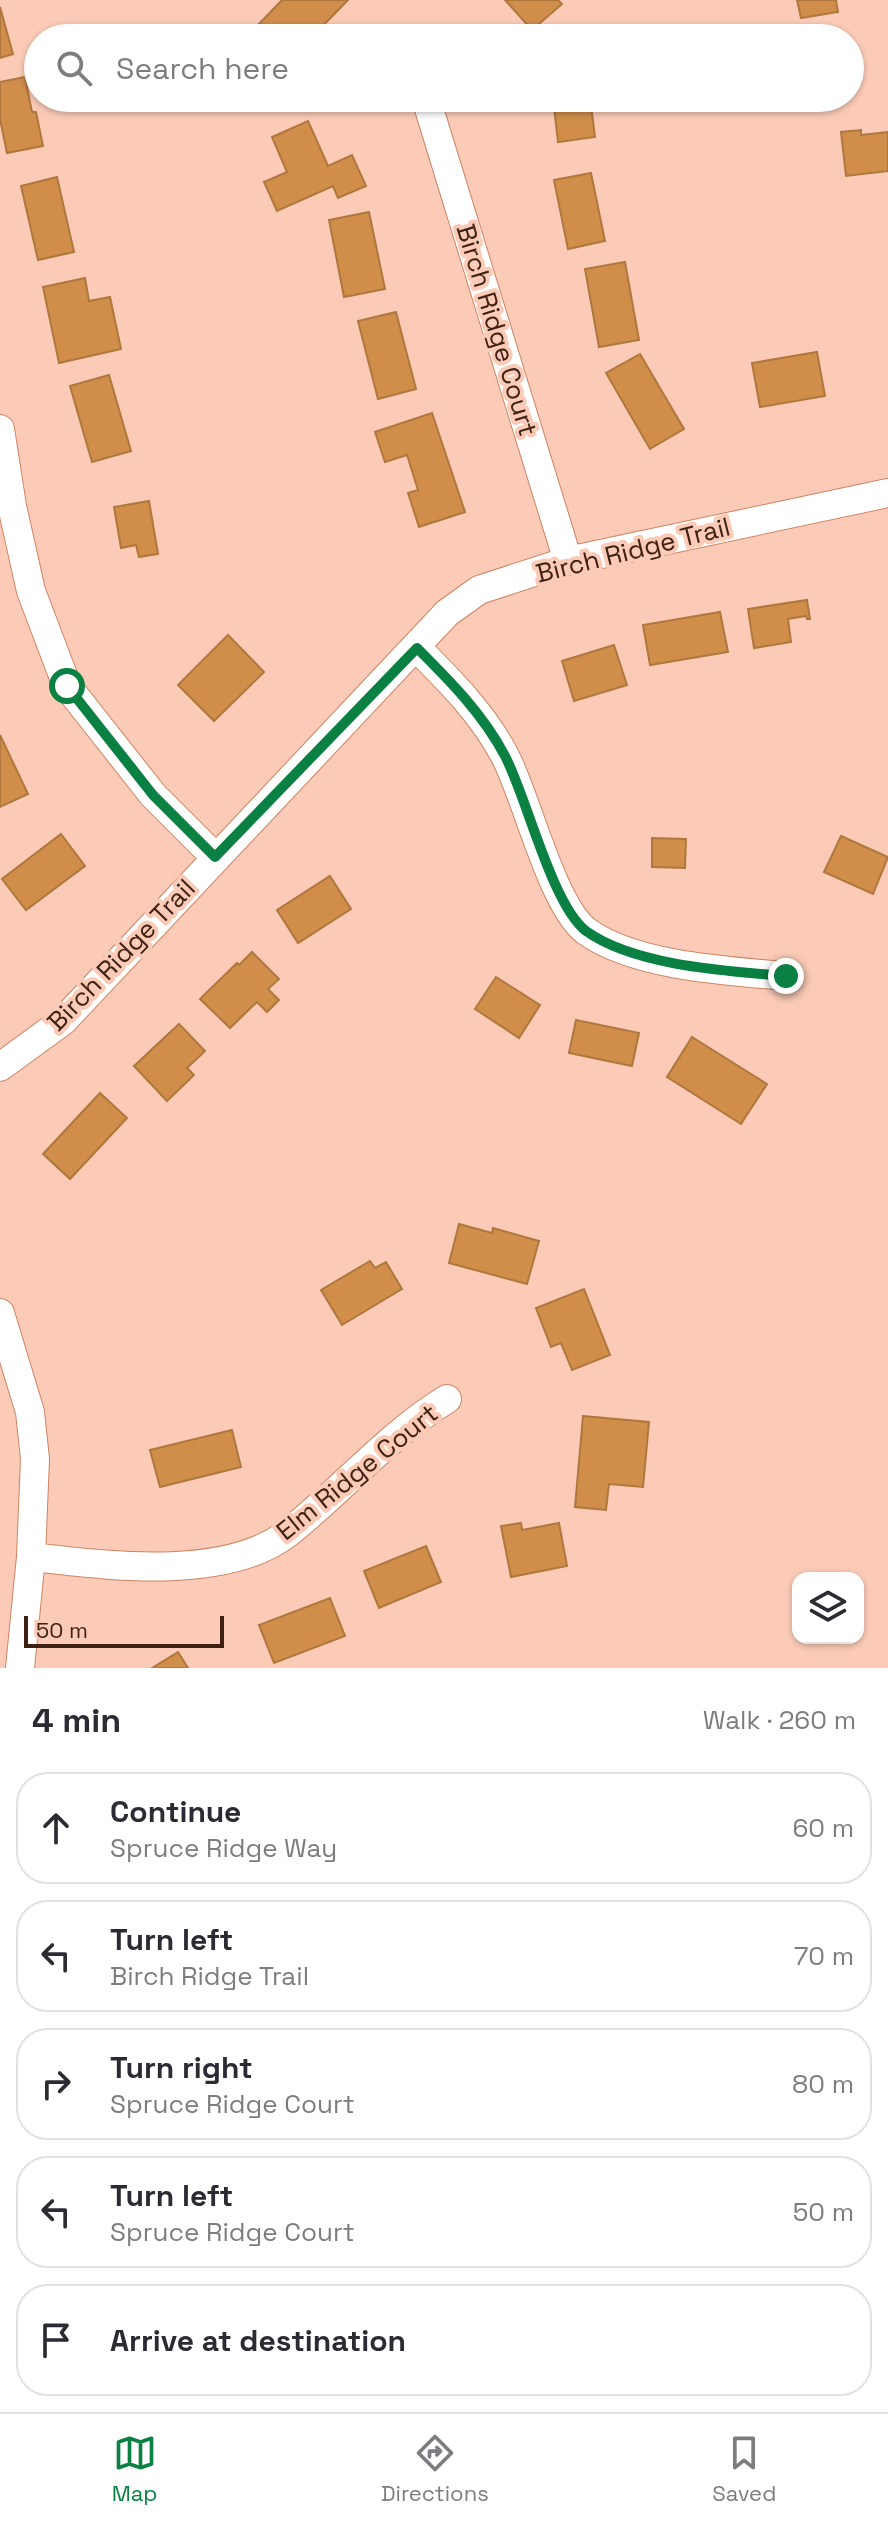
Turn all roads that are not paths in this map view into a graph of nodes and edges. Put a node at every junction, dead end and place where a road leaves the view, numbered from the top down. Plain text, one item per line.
1 (430, 112) edge
2 (0, 429) edge
3 (888, 493) edge
4 (568, 561) junction
5 (417, 648) junction
6 (215, 857) junction
7 (786, 976) dead end
8 (0, 1067) edge
9 (0, 1313) edge
10 (447, 1399) dead end
11 (31, 1557) junction
12 (20, 1668) edge

1 - 4 street, Birch Ridge Court
2 - 6 street
3 - 4 street, Birch Ridge Trail
4 - 5 street, Birch Ridge Trail
5 - 6 street, Birch Ridge Trail
5 - 7 street
6 - 8 street, Birch Ridge Trail
9 - 11 street
10 - 11 street, Elm Ridge Court
11 - 12 street

